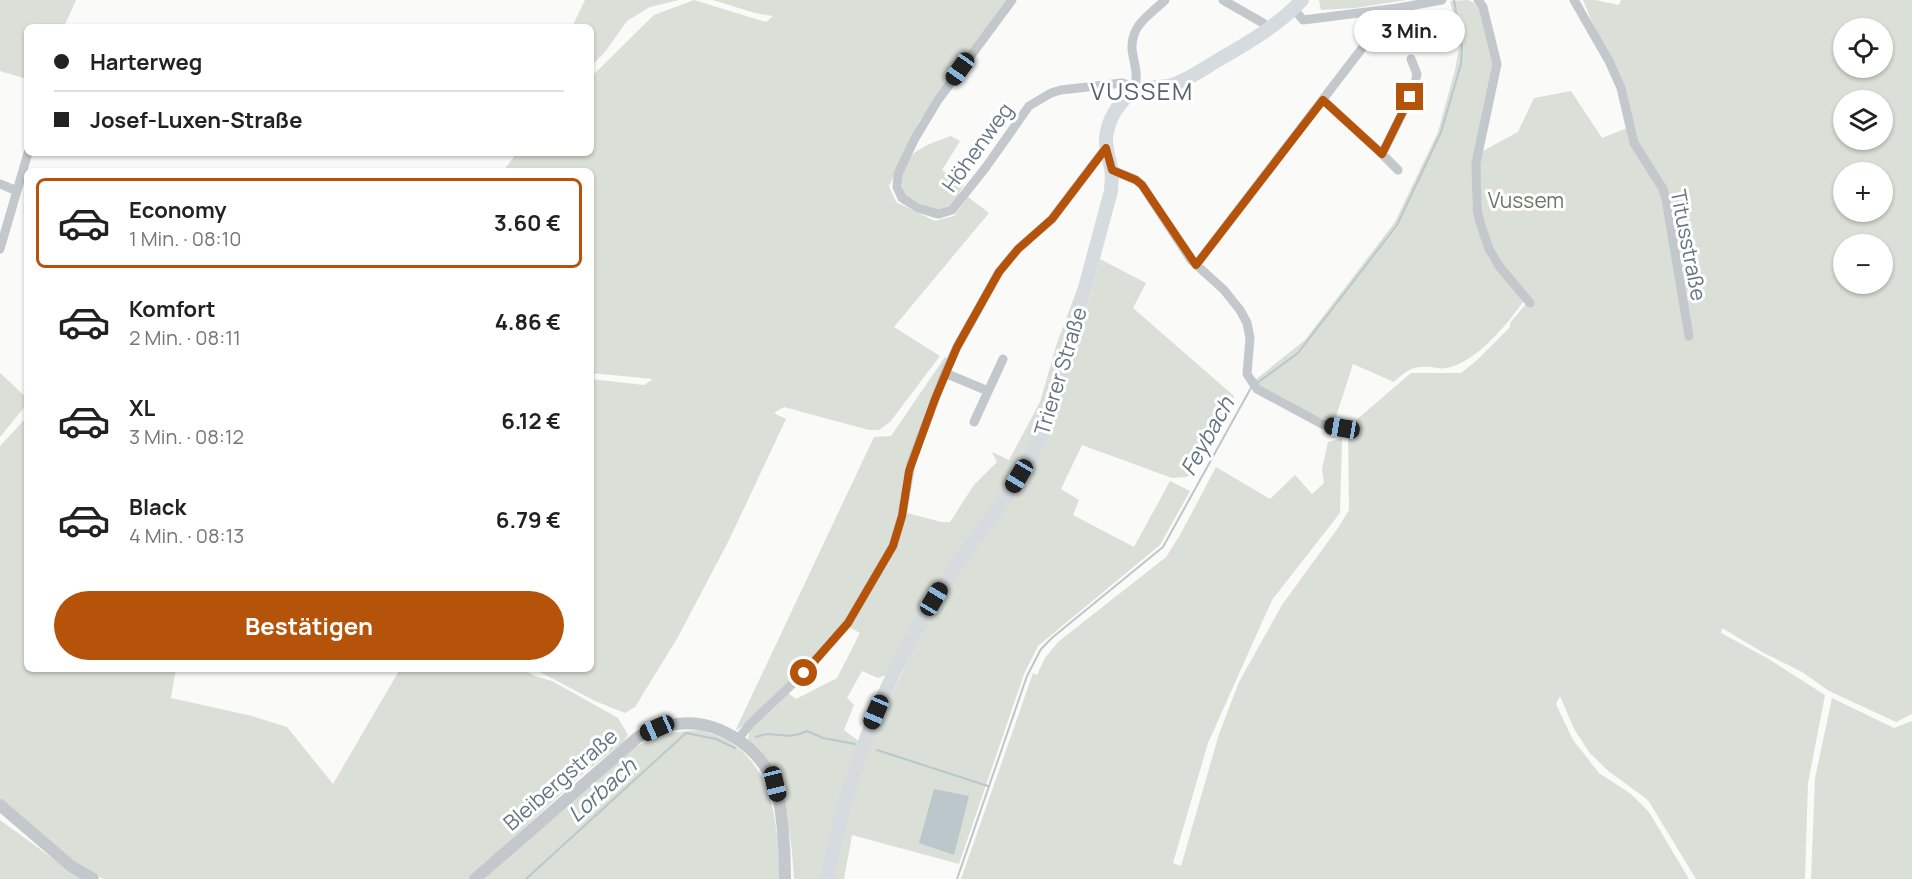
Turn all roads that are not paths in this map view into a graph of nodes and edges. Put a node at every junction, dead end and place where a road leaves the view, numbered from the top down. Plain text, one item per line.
1 (1012, 0) edge
2 (1165, 0) edge
3 (1223, 0) edge
4 (1442, 0) edge
5 (1478, 0) edge
6 (1574, 0) edge
7 (1298, 4) edge
8 (1364, 13) junction
9 (1268, 29) junction
10 (1411, 59) dead end
11 (1135, 88) junction
12 (1323, 100) junction
13 (1106, 148) junction
14 (1382, 154) junction
15 (27, 156) edge
16 (1112, 170) junction
17 (1398, 170) dead end
18 (0, 184) edge
19 (17, 191) junction
20 (0, 249) edge
21 (1196, 265) junction
22 (1530, 303) dead end
23 (1689, 336) dead end
24 (1003, 359) dead end
25 (945, 373) junction
26 (988, 392) junction
27 (974, 422) dead end
28 (1344, 428) dead end
29 (738, 739) junction
30 (0, 805) edge
31 (93, 879) edge
32 (475, 879) edge
33 (784, 879) edge
34 (827, 879) edge

1 - 11 street, Höhenweg
2 - 11 street
3 - 9 street
4 - 8 street
5 - 22 street
6 - 23 street, Titusstraße
7 - 8 street
7 - 9 main road
8 - 12 street
9 - 11 main road
10 - 14 street
11 - 13 main road, Trierer Straße
12 - 14 street
12 - 21 street
13 - 16 main road, Trierer Straße
13 - 25 street
14 - 17 street
15 - 19 street
16 - 21 street
16 - 34 main road, Trierer Straße
18 - 19 street
19 - 20 street
21 - 28 street
24 - 26 street
25 - 26 street
25 - 29 street
26 - 27 street
29 - 32 street, Bleibergstraße
29 - 33 street, Bleibergstraße
30 - 31 street

